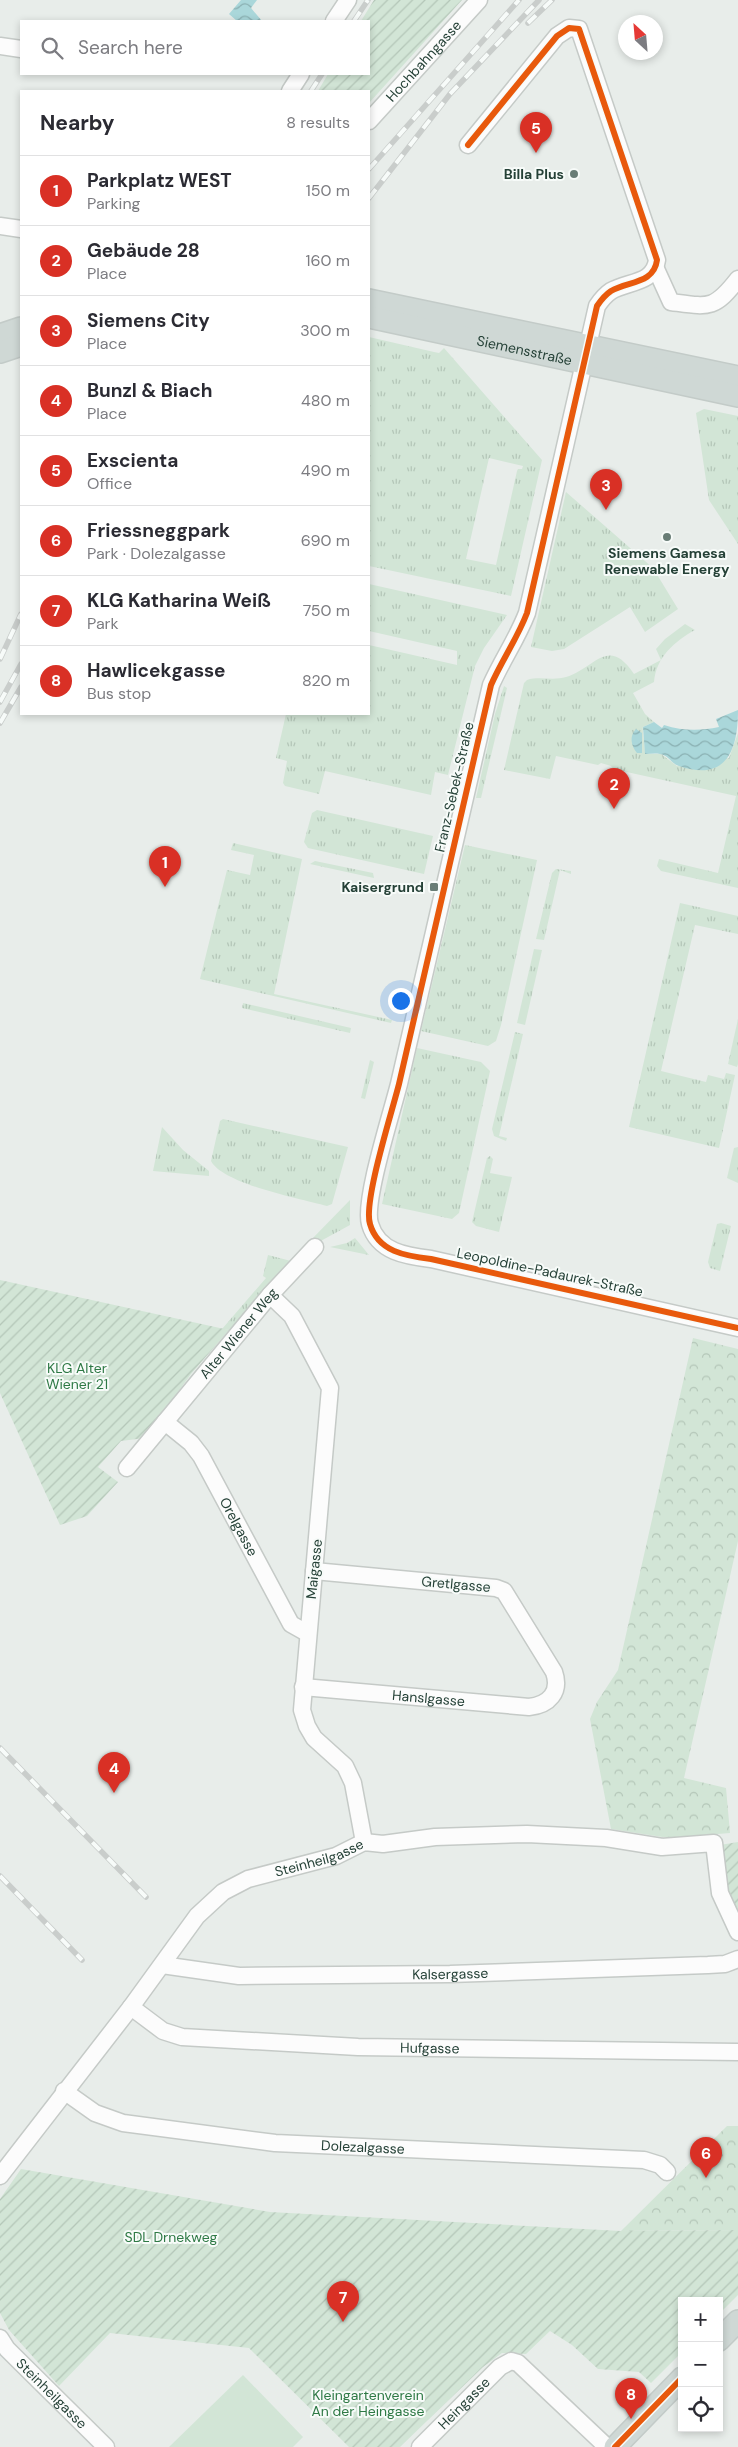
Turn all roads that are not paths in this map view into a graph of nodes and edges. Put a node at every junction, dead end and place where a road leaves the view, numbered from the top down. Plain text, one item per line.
1 (348, 0) edge
2 (479, 0) edge
3 (335, 20) edge
4 (0, 46) edge
5 (20, 49) edge
6 (300, 75) edge
7 (291, 90) edge
8 (370, 120) edge
9 (468, 145) dead end
10 (0, 226) edge
11 (20, 229) edge
12 (656, 268) junction
13 (738, 279) edge
14 (370, 300) edge
15 (370, 317) edge
16 (20, 328) edge
17 (0, 335) edge
18 (20, 345) edge
19 (0, 352) edge
20 (585, 354) junction
21 (738, 377) edge
22 (738, 396) edge
23 (369, 1223) joint
24 (315, 1247) dead end
25 (270, 1295) junction
26 (738, 1328) edge
27 (165, 1422) junction
28 (127, 1468) dead end
29 (314, 1571) junction
30 (307, 1633) junction
31 (303, 1686) junction
32 (552, 1698) joint
33 (364, 1842) junction
34 (738, 1932) edge
35 (738, 1959) edge
36 (162, 1964) junction
37 (131, 2007) junction
38 (738, 2052) edge
39 (64, 2091) junction
40 (667, 2172) dead end
41 (0, 2176) edge
42 (738, 2321) edge
43 (723, 2336) edge
44 (0, 2338) edge
45 (678, 2382) edge
46 (106, 2447) edge
47 (420, 2447) edge
48 (607, 2447) edge
49 (615, 2447) edge

1 - 3 street
2 - 8 street, Hochbahngasse
4 - 5 street
6 - 7 street
9 - 12 street
10 - 11 street
12 - 13 street
12 - 20 street, Franz-Sebek-Straße
14 - 20 main road, Siemensstraße
15 - 20 main road, Siemensstraße
16 - 17 main road
18 - 19 main road
20 - 21 main road, Siemensstraße
20 - 22 main road, Siemensstraße
20 - 23 street, Franz-Sebek-Straße
23 - 26 street, Leopoldine-Padaurek-Straße
24 - 25 street, Alter Wiener Weg
25 - 27 street, Alter Wiener Weg
25 - 29 street, Maigasse
27 - 28 street, Alter Wiener Weg
27 - 30 street, Orelgasse
29 - 30 street, Maigasse
29 - 32 street, Gretlgasse
30 - 31 street, Maigasse
31 - 32 street, Hanslgasse
31 - 33 street, Maigasse
33 - 34 street, Steinheilgasse
33 - 36 street, Steinheilgasse
35 - 36 street, Kalsergasse
36 - 37 street, Steinheilgasse
37 - 38 street, Hufgasse
37 - 39 street, Steinheilgasse
39 - 40 street, Dolezalgasse
39 - 41 street, Steinheilgasse
42 - 43 main road
44 - 46 street, Steinheilgasse
45 - 49 main road
47 - 48 street, Heingasse

